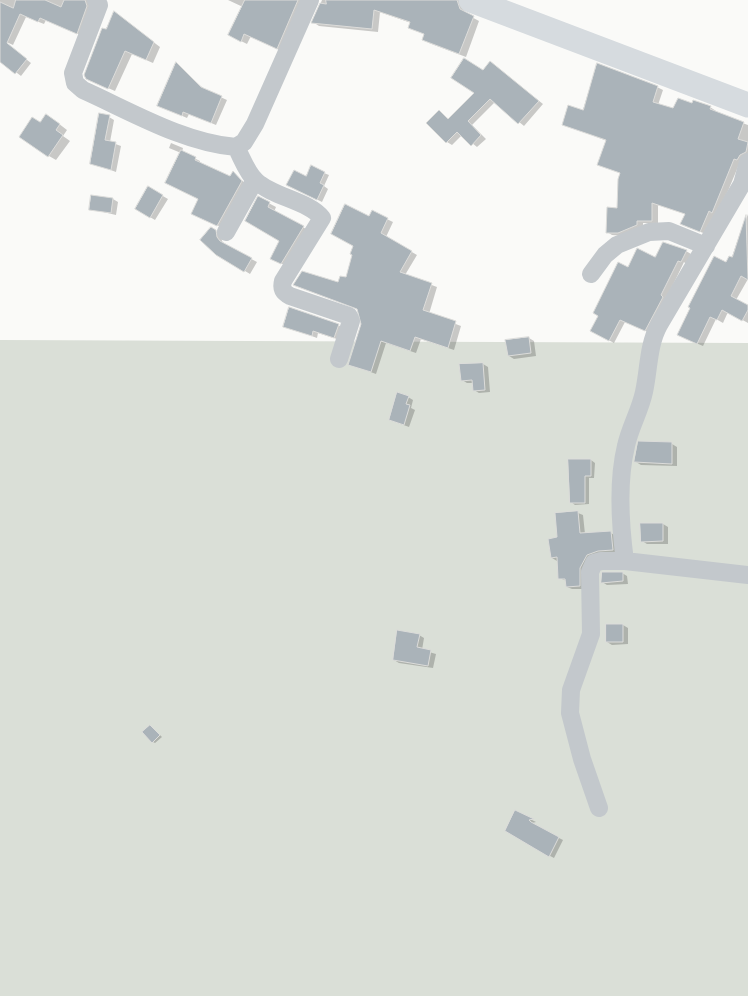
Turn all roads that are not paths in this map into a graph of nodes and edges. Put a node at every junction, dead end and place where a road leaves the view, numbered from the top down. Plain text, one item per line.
1 (96, 0) edge
2 (310, 0) edge
3 (471, 0) edge
4 (748, 105) edge
5 (236, 147) junction
6 (748, 162) edge
7 (255, 180) junction
8 (226, 232) dead end
9 (706, 246) junction
10 (591, 274) dead end
11 (339, 359) dead end
12 (625, 560) junction
13 (748, 575) edge
14 (600, 808) dead end

1 - 5 street
2 - 5 street
3 - 4 street
5 - 7 street
6 - 9 street
7 - 8 street
7 - 11 street
9 - 10 street
9 - 12 street
12 - 13 street
12 - 14 street

